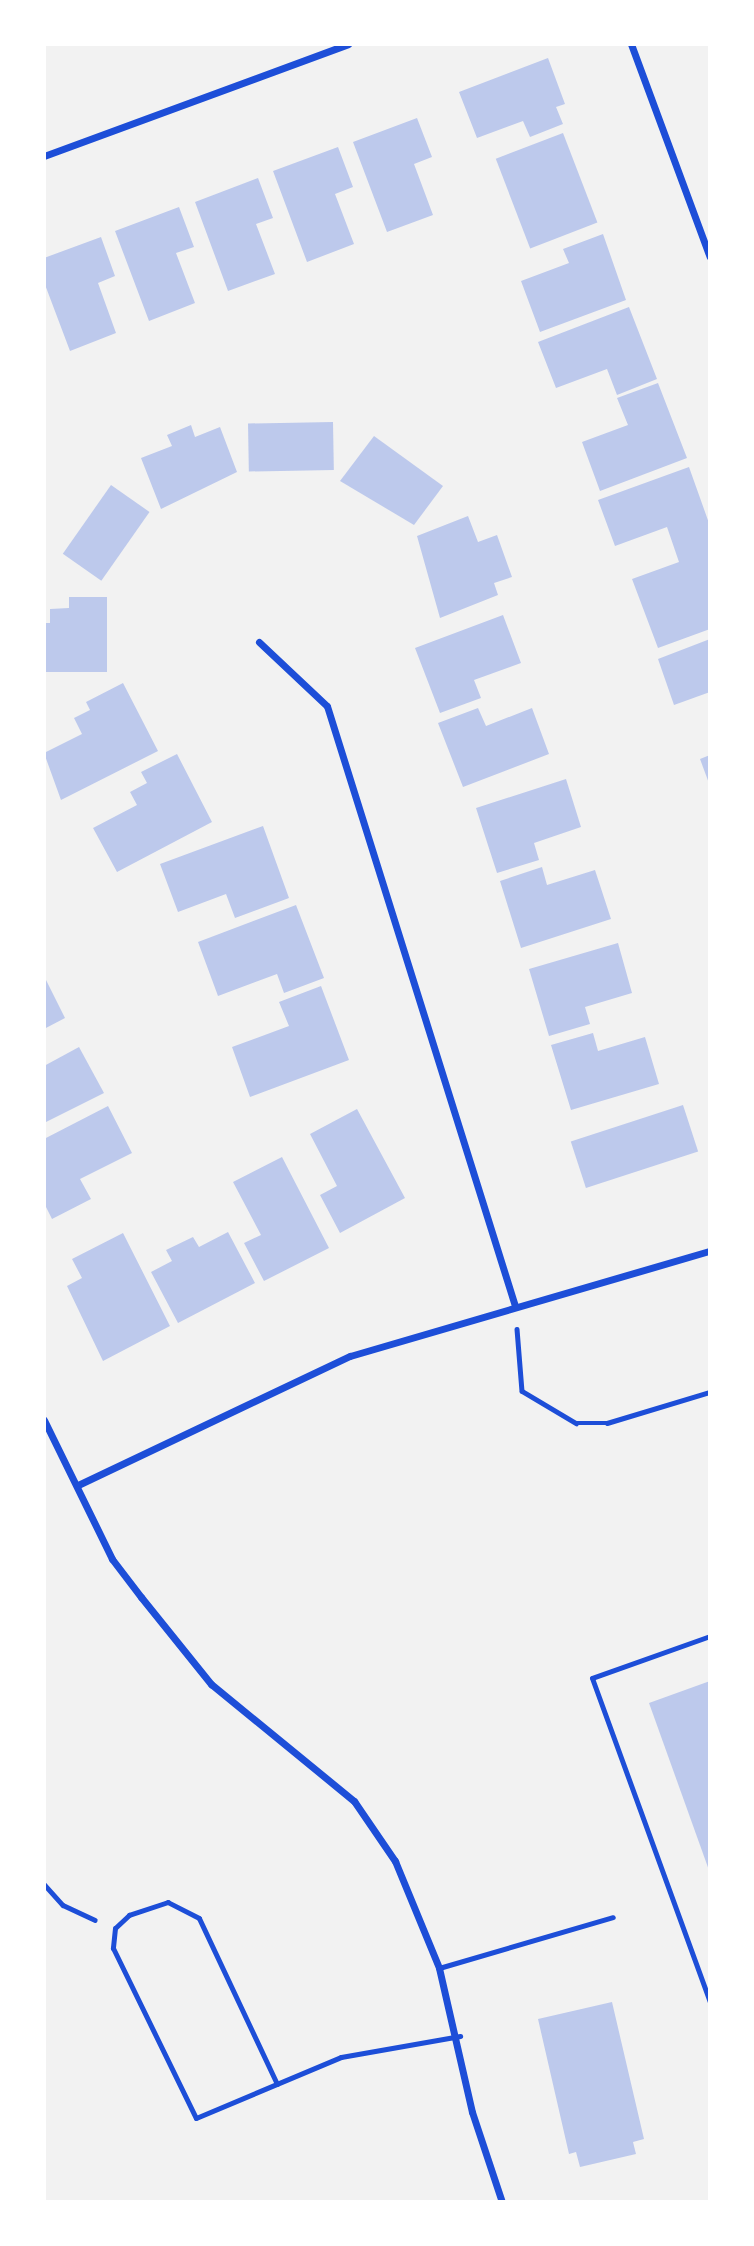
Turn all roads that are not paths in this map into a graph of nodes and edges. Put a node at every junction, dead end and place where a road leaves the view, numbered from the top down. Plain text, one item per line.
1 (348, 44) edge
2 (631, 44) edge
3 (44, 156) edge
4 (710, 257) edge
5 (259, 642) dead end
6 (710, 1251) edge
7 (515, 1306) junction
8 (44, 1420) edge
9 (78, 1485) junction
10 (710, 1636) edge
11 (614, 1917) dead end
12 (439, 1968) junction
13 (710, 2002) edge
14 (460, 2036) junction
15 (277, 2084) junction
16 (502, 2202) edge

1 - 3 street
2 - 4 street
5 - 7 street
6 - 7 street
7 - 9 street
8 - 9 street
9 - 12 street
10 - 13 lane
11 - 12 lane
12 - 14 street
14 - 15 lane
14 - 16 street
15 - 15 lane

